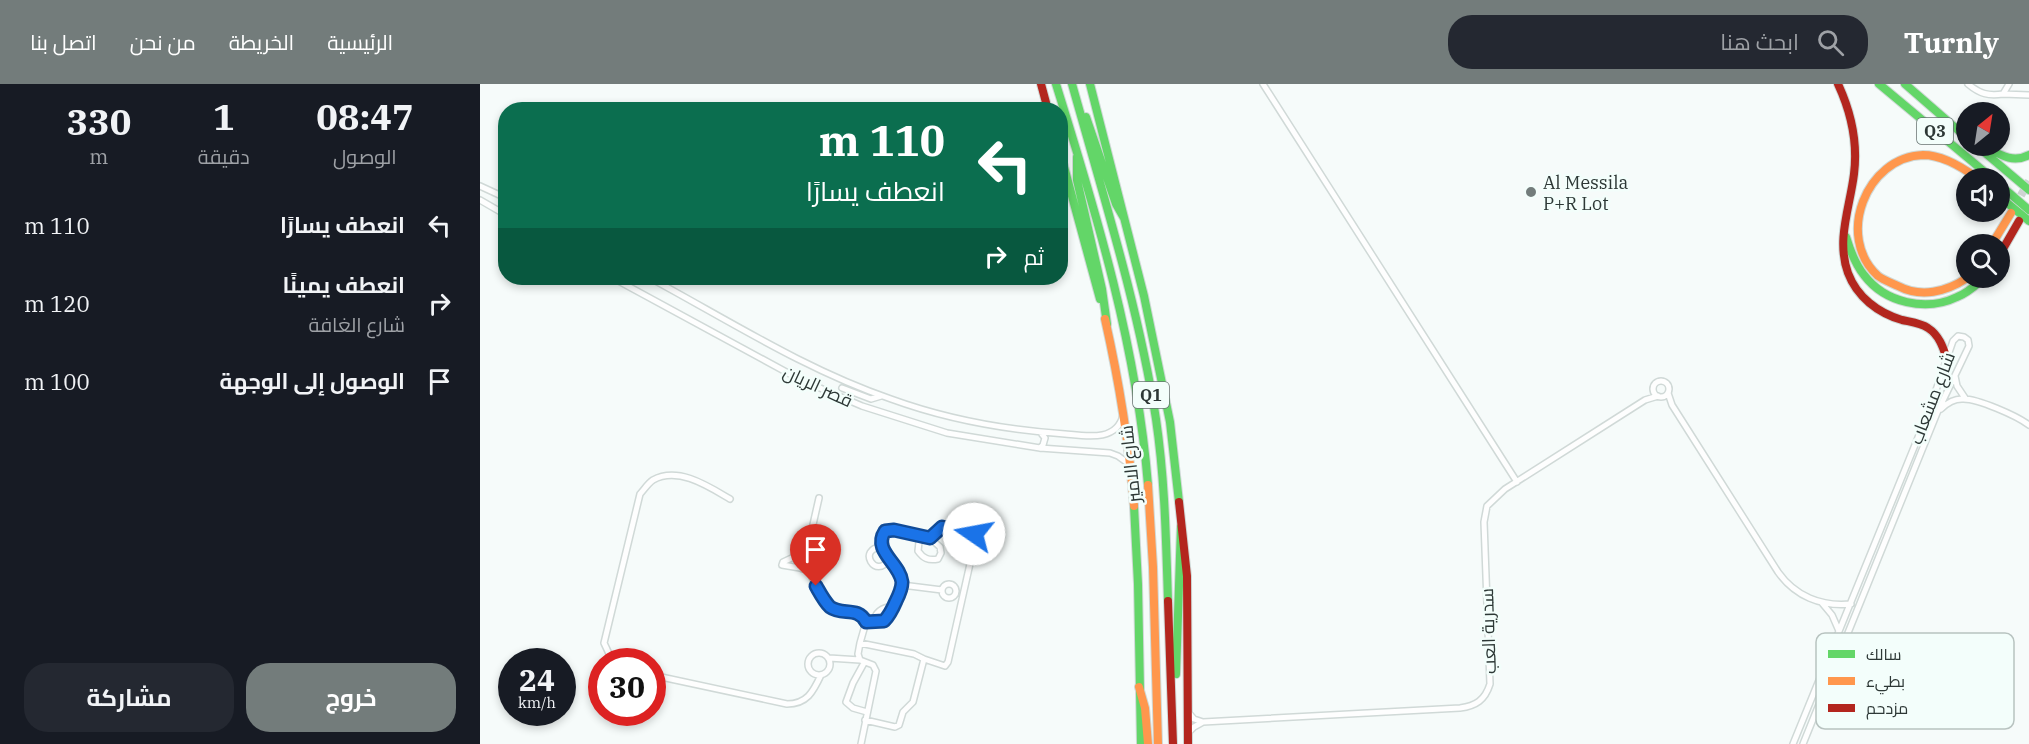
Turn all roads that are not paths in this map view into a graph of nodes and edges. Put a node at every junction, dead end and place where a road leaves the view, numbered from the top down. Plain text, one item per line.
1 (1041, 84) edge
2 (1056, 84) edge
3 (1072, 84) edge
4 (1090, 84) edge
5 (1263, 84) edge
6 (1838, 84) edge
7 (1843, 84) edge
8 (1879, 84) edge
9 (1905, 84) edge
10 (1968, 84) edge
11 (2009, 84) edge
12 (2003, 94) junction
13 (2029, 95) edge
14 (1075, 98) junction
15 (1046, 102) edge
16 (1062, 102) edge
17 (1068, 121) edge
18 (1852, 121) junction
19 (1956, 128) edge
20 (1078, 152) junction
21 (2029, 155) edge
22 (1989, 156) edge
23 (2003, 156) edge
24 (1963, 168) edge
25 (1980, 168) edge
26 (1068, 181) edge
27 (480, 186) edge
28 (2029, 190) edge
29 (498, 194) edge
30 (2010, 194) edge
31 (480, 200) edge
32 (2010, 205) edge
33 (498, 210) edge
34 (2029, 210) edge
35 (2011, 213) tunnel mouth
36 (1124, 219) junction
37 (2019, 221) dead end
38 (2029, 221) edge
39 (1844, 234) junction
40 (1998, 234) edge
41 (2010, 237) edge
42 (626, 285) edge
43 (663, 285) edge
44 (1956, 285) edge
45 (1973, 288) edge
46 (1107, 324) junction
47 (1947, 359) junction
48 (1955, 372) junction
49 (844, 380) junction
50 (842, 388) junction
51 (1653, 389) junction
52 (1668, 393) junction
53 (881, 396) junction
54 (1660, 396) junction
55 (840, 397) junction
56 (1965, 398) junction
57 (1645, 400) junction
58 (1672, 405) junction
59 (1124, 413) junction
60 (1937, 413) junction
61 (2029, 425) edge
62 (1041, 432) junction
63 (1040, 448) junction
64 (1130, 465) junction
65 (1517, 482) junction
66 (819, 498) dead end
67 (730, 499) dead end
68 (1181, 527) junction
69 (923, 537) junction
70 (930, 538) junction
71 (882, 547) junction
72 (807, 551) junction
73 (798, 555) junction
74 (889, 559) junction
75 (800, 568) junction
76 (808, 569) junction
77 (902, 585) junction
78 (942, 590) dead end
79 (1820, 602) junction
80 (1851, 604) junction
81 (894, 606) junction
82 (866, 622) junction
83 (874, 622) junction
84 (1839, 631) joint
85 (1848, 633) edge
86 (860, 642) junction
87 (606, 648) edge
88 (829, 658) junction
89 (924, 659) junction
90 (862, 662) junction
91 (821, 675) junction
92 (666, 678) edge
93 (1139, 687) junction
94 (1816, 688) edge
95 (867, 712) junction
96 (1188, 712) junction
97 (1816, 713) edge
98 (1172, 715) junction
99 (1804, 717) junction
100 (865, 720) junction
101 (1813, 720) junction
102 (1203, 722) junction
103 (1188, 734) junction
104 (861, 744) edge
105 (1141, 744) edge
106 (1148, 744) edge
107 (1158, 744) edge
108 (1173, 744) edge
109 (1188, 744) edge
110 (1793, 744) edge
111 (1803, 744) edge

1 - 15 main road
2 - 16 main road, شارع الامير / Q1
3 - 14 main road, شارع الامير / Q1
4 - 36 main road
5 - 65 street
6 - 18 main road
7 - 18 main road
8 - 25 main road, Q3
9 - 19 main road, Q3
10 - 12 street
11 - 12 street
12 - 13 street
14 - 36 main road
14 - 98 main road, شارع الامير / Q1
17 - 20 main road, شارع الامير / Q1
18 - 39 main road
20 - 46 main road
20 - 107 main road, شارع الامير / Q1
21 - 23 main road
22 - 28 main road, Q3
24 - 44 main road
26 - 46 main road, شارع الامير
27 - 29 street
30 - 34 main road
31 - 33 street
32 - 38 main road
35 - 40 main road
36 - 68 main road
37 - 41 main road
39 - 45 main road
39 - 47 main road
42 - 55 street, قصر الريان
43 - 49 street, قصر الريان
46 - 59 main road, شارع الامير
47 - 48 street, شارع مشعاب
47 - 80 street, شارع مشعاب
48 - 56 street
48 - 60 street, شارع مشعاب
49 - 50 street
49 - 53 street, قصر الريان
50 - 53 street
50 - 55 street
51 - 52 street
51 - 54 street
51 - 57 street, سدرية العب
52 - 54 street
52 - 58 street
53 - 62 street, قصر الريان
54 - 57 street, سدرية العب
54 - 58 street
55 - 63 street, قصر الريان
56 - 60 street
56 - 61 street
57 - 65 street, سدرية العب
58 - 79 street
59 - 62 street, قصر الريان
59 - 64 main road, شارع الامير
60 - 85 street, شارع مشعاب
62 - 63 street
63 - 64 street, قصر الريان
64 - 93 main road, شارع الامير
65 - 102 street, سدرية العب
66 - 72 street
67 - 87 street
68 - 96 main road
68 - 98 main road
69 - 70 street
69 - 70 street
69 - 71 street
70 - 89 street
71 - 74 street
71 - 74 street
72 - 73 street
72 - 76 street
73 - 75 street
73 - 75 street
74 - 77 street
75 - 76 street
76 - 82 street
77 - 78 street
77 - 81 street
79 - 80 street
79 - 84 street
80 - 84 street, شارع مشعاب
81 - 83 street
81 - 83 street
82 - 83 street
82 - 86 street
86 - 89 street
86 - 90 street
88 - 90 street
88 - 91 street
88 - 91 street
89 - 100 street
90 - 95 street
90 - 95 street
91 - 92 street
93 - 105 main road, شارع الامير
93 - 106 main road
94 - 99 street, شارع مشعاب
95 - 100 street
96 - 102 street
96 - 103 main road
97 - 101 street, شارع مشعاب
98 - 108 main road, شارع الامير / Q1
99 - 101 street
99 - 110 street, شارع مشعاب
100 - 104 street
101 - 111 street, شارع مشعاب
102 - 103 street
103 - 109 main road

